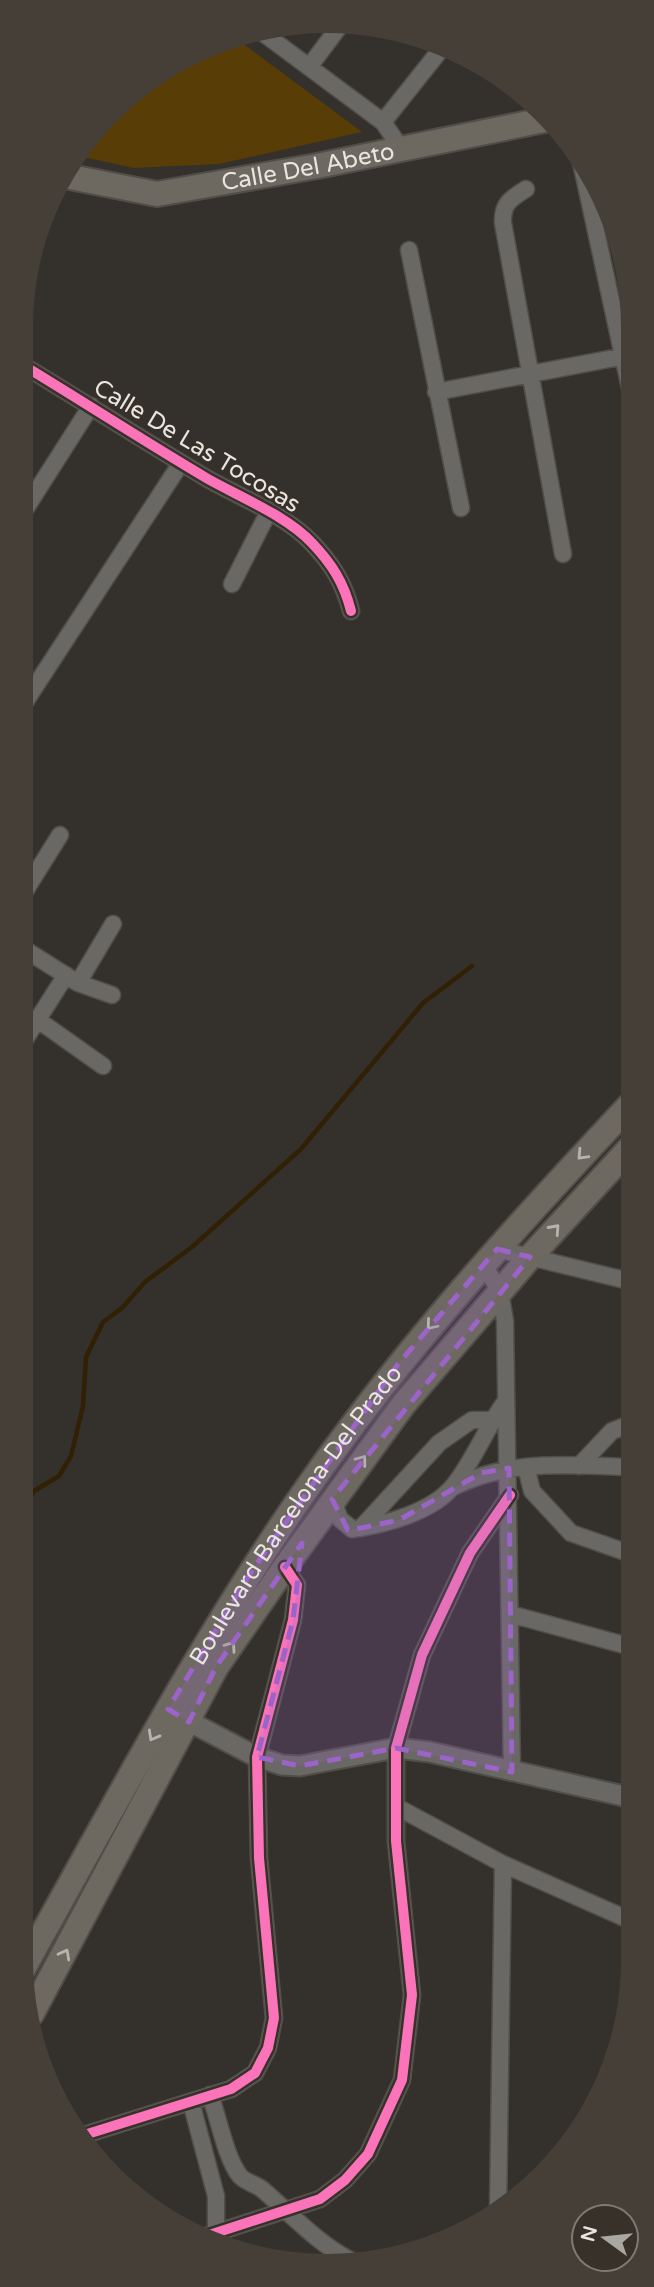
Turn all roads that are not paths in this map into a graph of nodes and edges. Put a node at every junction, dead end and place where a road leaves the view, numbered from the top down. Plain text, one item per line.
1 (334, 33) edge
2 (271, 39) edge
3 (436, 55) edge
4 (309, 67) junction
5 (537, 121) edge
6 (383, 122) junction
7 (400, 147) junction
8 (74, 178) edge
9 (526, 189) dead end
10 (590, 198) edge
11 (409, 250) dead end
12 (621, 330) edge
13 (621, 357) edge
14 (33, 371) edge
15 (528, 375) junction
16 (436, 392) junction
17 (91, 406) junction
18 (181, 463) junction
19 (33, 497) edge
20 (461, 508) dead end
21 (268, 513) junction
22 (563, 554) dead end
23 (232, 584) dead end
24 (351, 611) dead end
25 (33, 690) edge
26 (60, 835) dead end
27 (33, 878) edge
28 (113, 924) dead end
29 (33, 955) edge
30 (72, 979) junction
31 (112, 995) dead end
32 (38, 1020) junction
33 (33, 1028) edge
34 (103, 1066) dead end
35 (621, 1115) edge
36 (621, 1158) edge
37 (490, 1256) junction
38 (530, 1257) junction
39 (621, 1279) edge
40 (500, 1291) junction
41 (505, 1402) junction
42 (492, 1420) junction
43 (621, 1428) edge
44 (579, 1466) junction
45 (526, 1467) junction
46 (621, 1467) edge
47 (509, 1468) junction
48 (453, 1487) junction
49 (510, 1495) junction
50 (332, 1499) junction
51 (361, 1528) junction
52 (621, 1551) edge
53 (285, 1567) junction
54 (510, 1614) junction
55 (621, 1644) edge
56 (179, 1716) junction
57 (396, 1748) junction
58 (257, 1757) junction
59 (512, 1772) junction
60 (621, 1795) edge
61 (397, 1807) junction
62 (503, 1864) junction
63 (621, 1916) edge
64 (33, 1953) edge
65 (37, 2003) edge
66 (210, 2095) junction
67 (191, 2102) junction
68 (90, 2133) edge
69 (498, 2198) edge
70 (288, 2211) junction
71 (211, 2229) edge
72 (219, 2232) edge
73 (337, 2253) edge

1 - 4 street
2 - 4 street
3 - 6 street
4 - 6 street
5 - 7 main road, Calle Del Abeto
6 - 7 street
7 - 8 main road, Calle Del Abeto
9 - 15 street
10 - 12 street
11 - 16 street
13 - 15 street
14 - 17 street, Calle De Las Tocosas
15 - 16 street
15 - 22 street
16 - 20 street
17 - 18 street, Calle De Las Tocosas
17 - 19 street
18 - 21 street, Calle De Las Tocosas
18 - 25 street
21 - 23 street
21 - 24 street, Calle De Las Tocosas
26 - 27 street
28 - 30 street
29 - 30 street
30 - 31 street
30 - 32 street
32 - 33 street
32 - 34 street
35 -> 37 main road, Boulevard Barcelona-Del Prado
38 -> 36 main road, Boulevard Barcelona-Del Prado
37 - 38 street
37 - 40 street
37 -> 56 main road, Boulevard Barcelona-Del Prado
38 - 39 street
38 - 40 main road, Boulevard Barcelona-Del Prado
40 - 41 street
50 -> 40 main road, Boulevard Barcelona-Del Prado
41 - 42 street
41 - 47 street
42 - 48 street
42 - 51 street
43 - 44 street
44 - 45 street
44 - 46 street
45 - 47 street
45 - 52 street
47 - 48 street
47 - 49 street
48 - 51 street
49 - 54 street
49 - 57 street
50 - 51 street
50 - 53 main road, Boulevard Barcelona-Del Prado
56 -> 53 main road, Boulevard Barcelona-Del Prado
53 - 58 street
54 - 55 street
54 - 59 street
56 - 58 street
56 -> 64 main road, Boulevard Barcelona-Del Prado
65 -> 56 main road, Boulevard Barcelona-Del Prado
57 - 58 street
57 - 59 street
57 - 61 street
58 - 66 street
59 - 60 street
61 - 62 street
61 - 70 street
62 - 63 street
62 - 69 street
66 - 67 street
66 - 70 street
67 - 68 street
67 - 71 street
70 - 72 street
70 - 73 street

